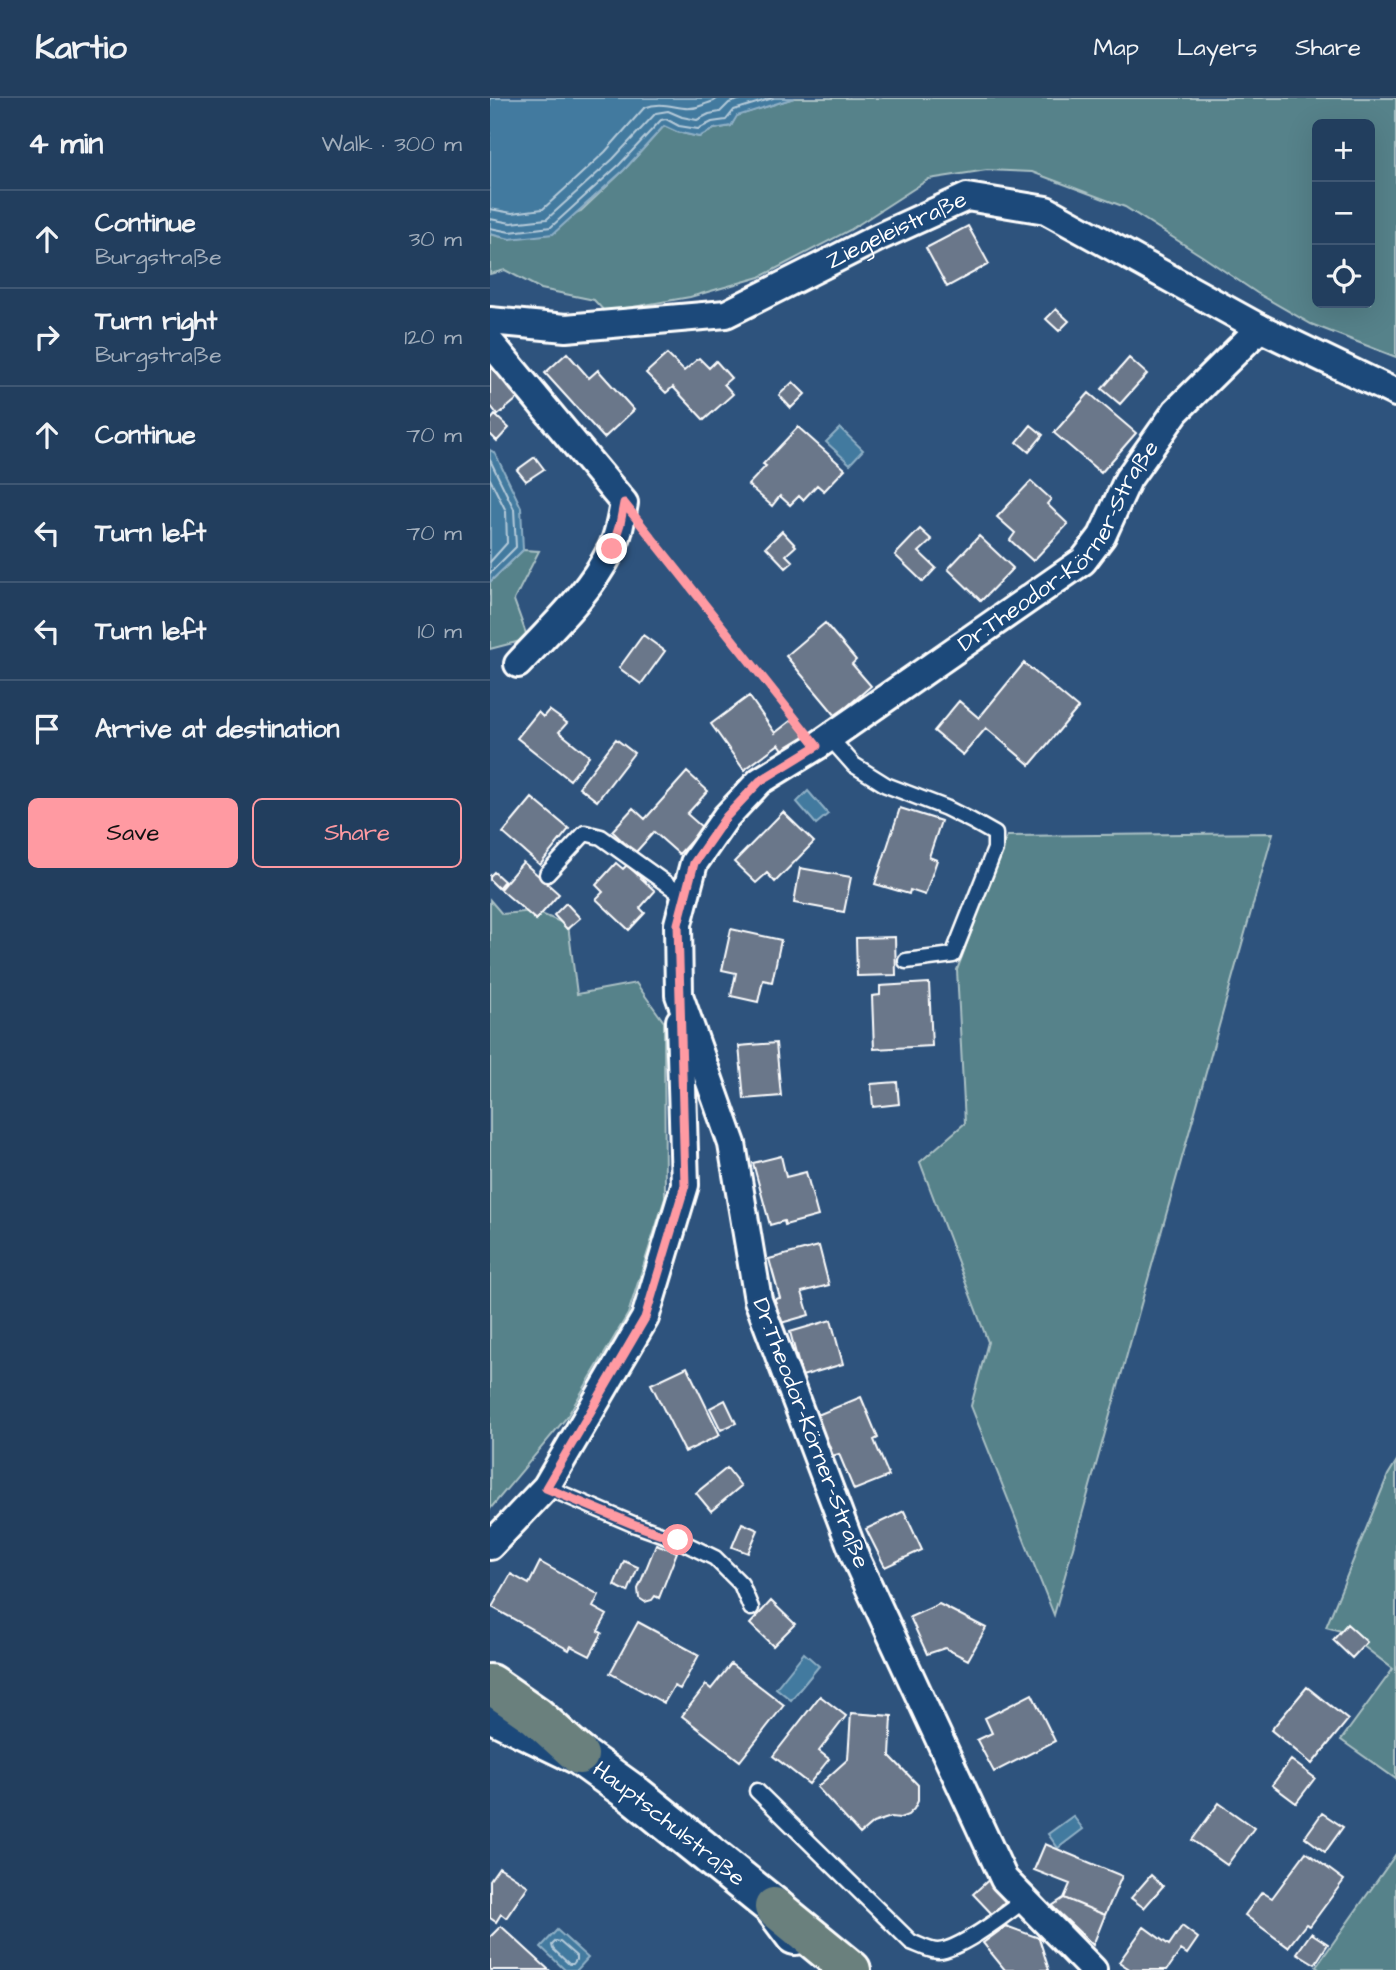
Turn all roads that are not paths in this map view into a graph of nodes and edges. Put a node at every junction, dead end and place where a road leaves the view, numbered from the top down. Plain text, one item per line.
1 (490, 321) edge
2 (1260, 328) junction
3 (490, 342) edge
4 (1396, 393) edge
5 (518, 664) dead end
6 (824, 742) junction
7 (547, 874) dead end
8 (685, 897) junction
9 (906, 961) dead end
10 (679, 995) junction
11 (546, 1488) junction
12 (490, 1546) edge
13 (751, 1608) dead end
14 (490, 1684) edge
15 (490, 1712) edge
16 (579, 1755) junction
17 (757, 1791) dead end
18 (1025, 1900) junction
19 (774, 1907) junction
20 (821, 1970) edge
21 (851, 1970) edge
22 (1094, 1970) edge

1 - 2 street, Ziegeleistraße
2 - 4 street, Ziegeleistraße
2 - 6 street, Dr.Theodor-Körner-Straße
3 - 5 street
6 - 8 street, Dr.Theodor-Körner-Straße
6 - 9 lane
7 - 8 lane
8 - 10 street, Dr.Theodor-Körner-Straße
10 - 11 street
10 - 18 street, Dr.Theodor-Körner-Straße
11 - 12 street
11 - 13 lane
14 - 16 main road
15 - 16 main road, Hauptschulstraße
16 - 19 main road, Hauptschulstraße
17 - 18 lane
18 - 22 street, Dr.Theodor-Körner-Straße
19 - 20 main road, Hauptschulstraße
19 - 21 main road

